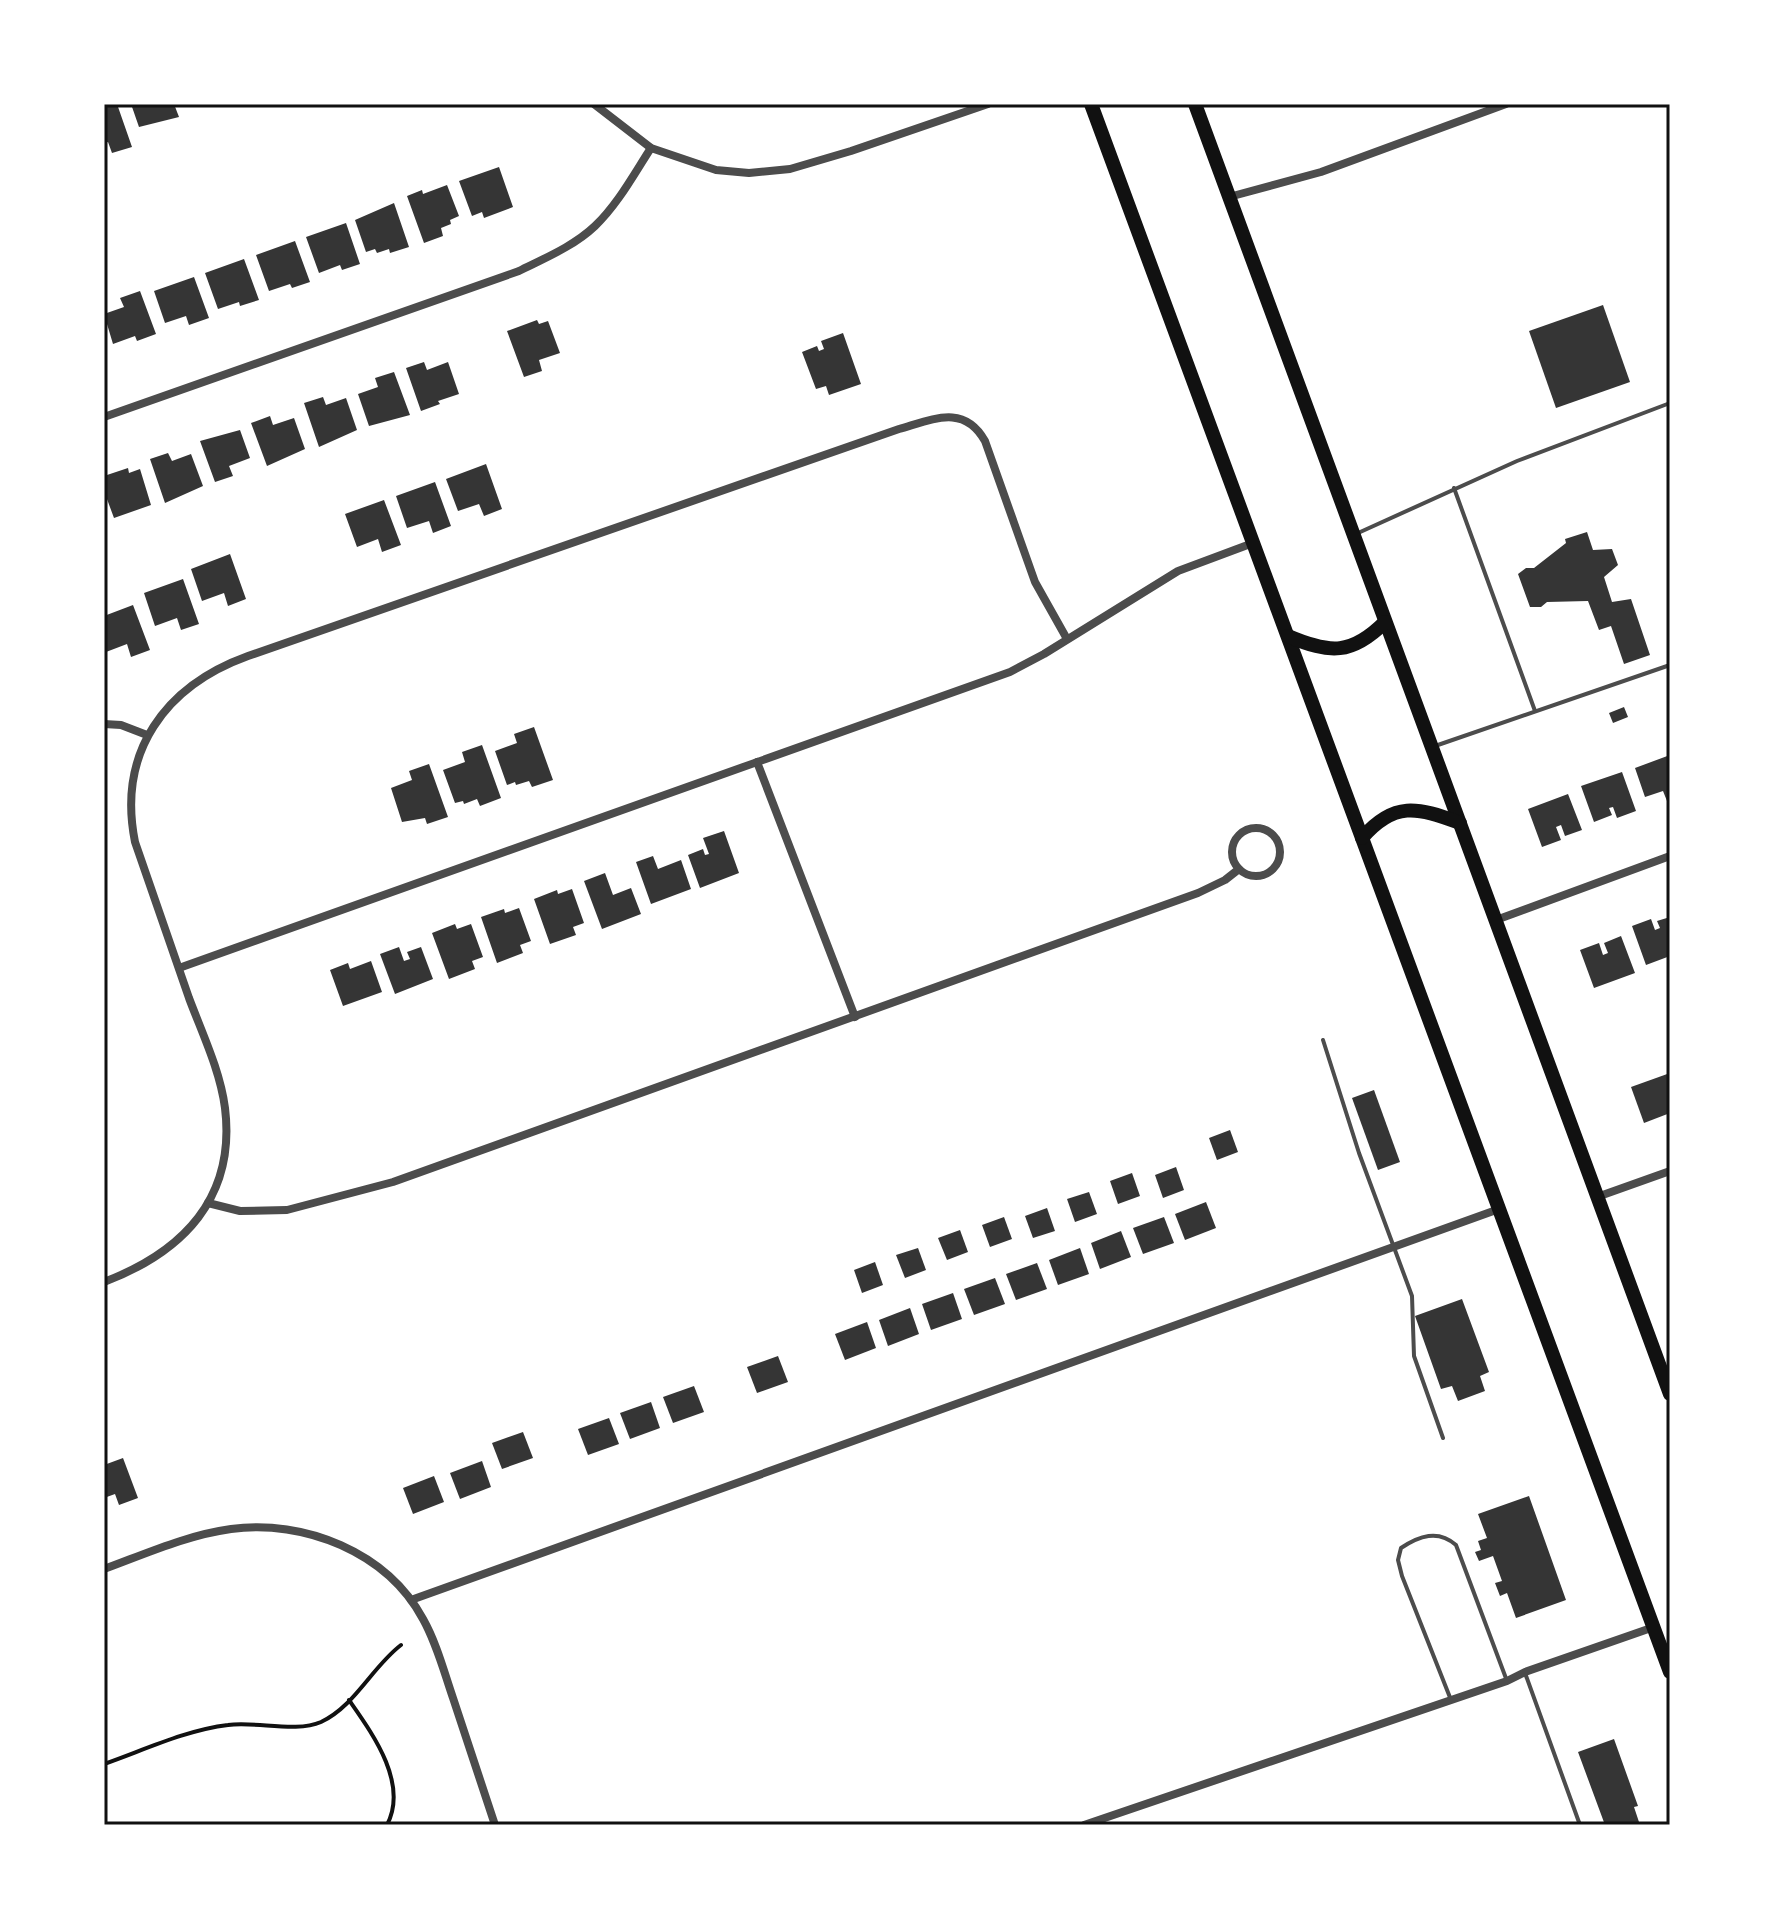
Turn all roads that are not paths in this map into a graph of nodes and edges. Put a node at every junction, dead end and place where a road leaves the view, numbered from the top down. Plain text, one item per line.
1 (594, 104) edge
2 (988, 104) edge
3 (1091, 104) edge
4 (1195, 104) edge
5 (1506, 104) edge
6 (651, 148) junction
7 (1229, 197) junction
8 (1670, 403) edge
9 (104, 417) edge
10 (1454, 488) junction
11 (1352, 535) junction
12 (1253, 543) junction
13 (1385, 622) junction
14 (1288, 636) junction
15 (1067, 639) junction
16 (1670, 665) edge
17 (1535, 711) junction
18 (104, 724) edge
19 (147, 735) junction
20 (1432, 747) junction
21 (757, 762) junction
22 (1460, 823) junction
23 (1362, 838) junction
24 (1670, 856) edge
25 (1239, 869) junction
26 (1496, 920) junction
27 (179, 968) junction
28 (855, 1017) junction
29 (1323, 1040) dead end
30 (1670, 1171) edge
31 (1597, 1197) junction
32 (208, 1203) junction
33 (1499, 1209) junction
34 (1395, 1246) junction
35 (104, 1282) edge
36 (1670, 1394) edge
37 (1443, 1438) dead end
38 (104, 1569) edge
39 (411, 1600) junction
40 (1654, 1627) junction
41 (1525, 1672) junction
42 (1670, 1672) edge
43 (1507, 1681) junction
44 (1451, 1700) junction
45 (495, 1825) edge
46 (1084, 1825) edge
47 (1580, 1825) edge

1 - 6 street
2 - 6 street
3 - 12 main road
4 - 7 main road
5 - 7 street
6 - 9 street
7 - 11 main road
8 - 10 lane
10 - 11 lane
10 - 17 lane
11 - 13 main road
12 - 14 main road
12 - 15 street
13 - 14 main road
13 - 20 main road
14 - 23 main road
15 - 19 street
15 - 21 street
16 - 17 lane
17 - 20 lane
18 - 19 street
19 - 27 street
20 - 22 main road
21 - 27 street
21 - 28 street
22 - 23 main road
22 - 26 main road
23 - 33 main road
24 - 26 street
25 - 25 street
25 - 28 street
26 - 31 main road
27 - 32 street
28 - 32 street
29 - 34 lane
30 - 31 street
31 - 36 main road
32 - 35 street
33 - 34 street
33 - 40 main road
34 - 37 lane
34 - 39 street
38 - 39 street
39 - 45 street
40 - 41 street
40 - 42 main road
41 - 43 street
41 - 47 lane
43 - 44 street
43 - 44 lane
44 - 46 street

